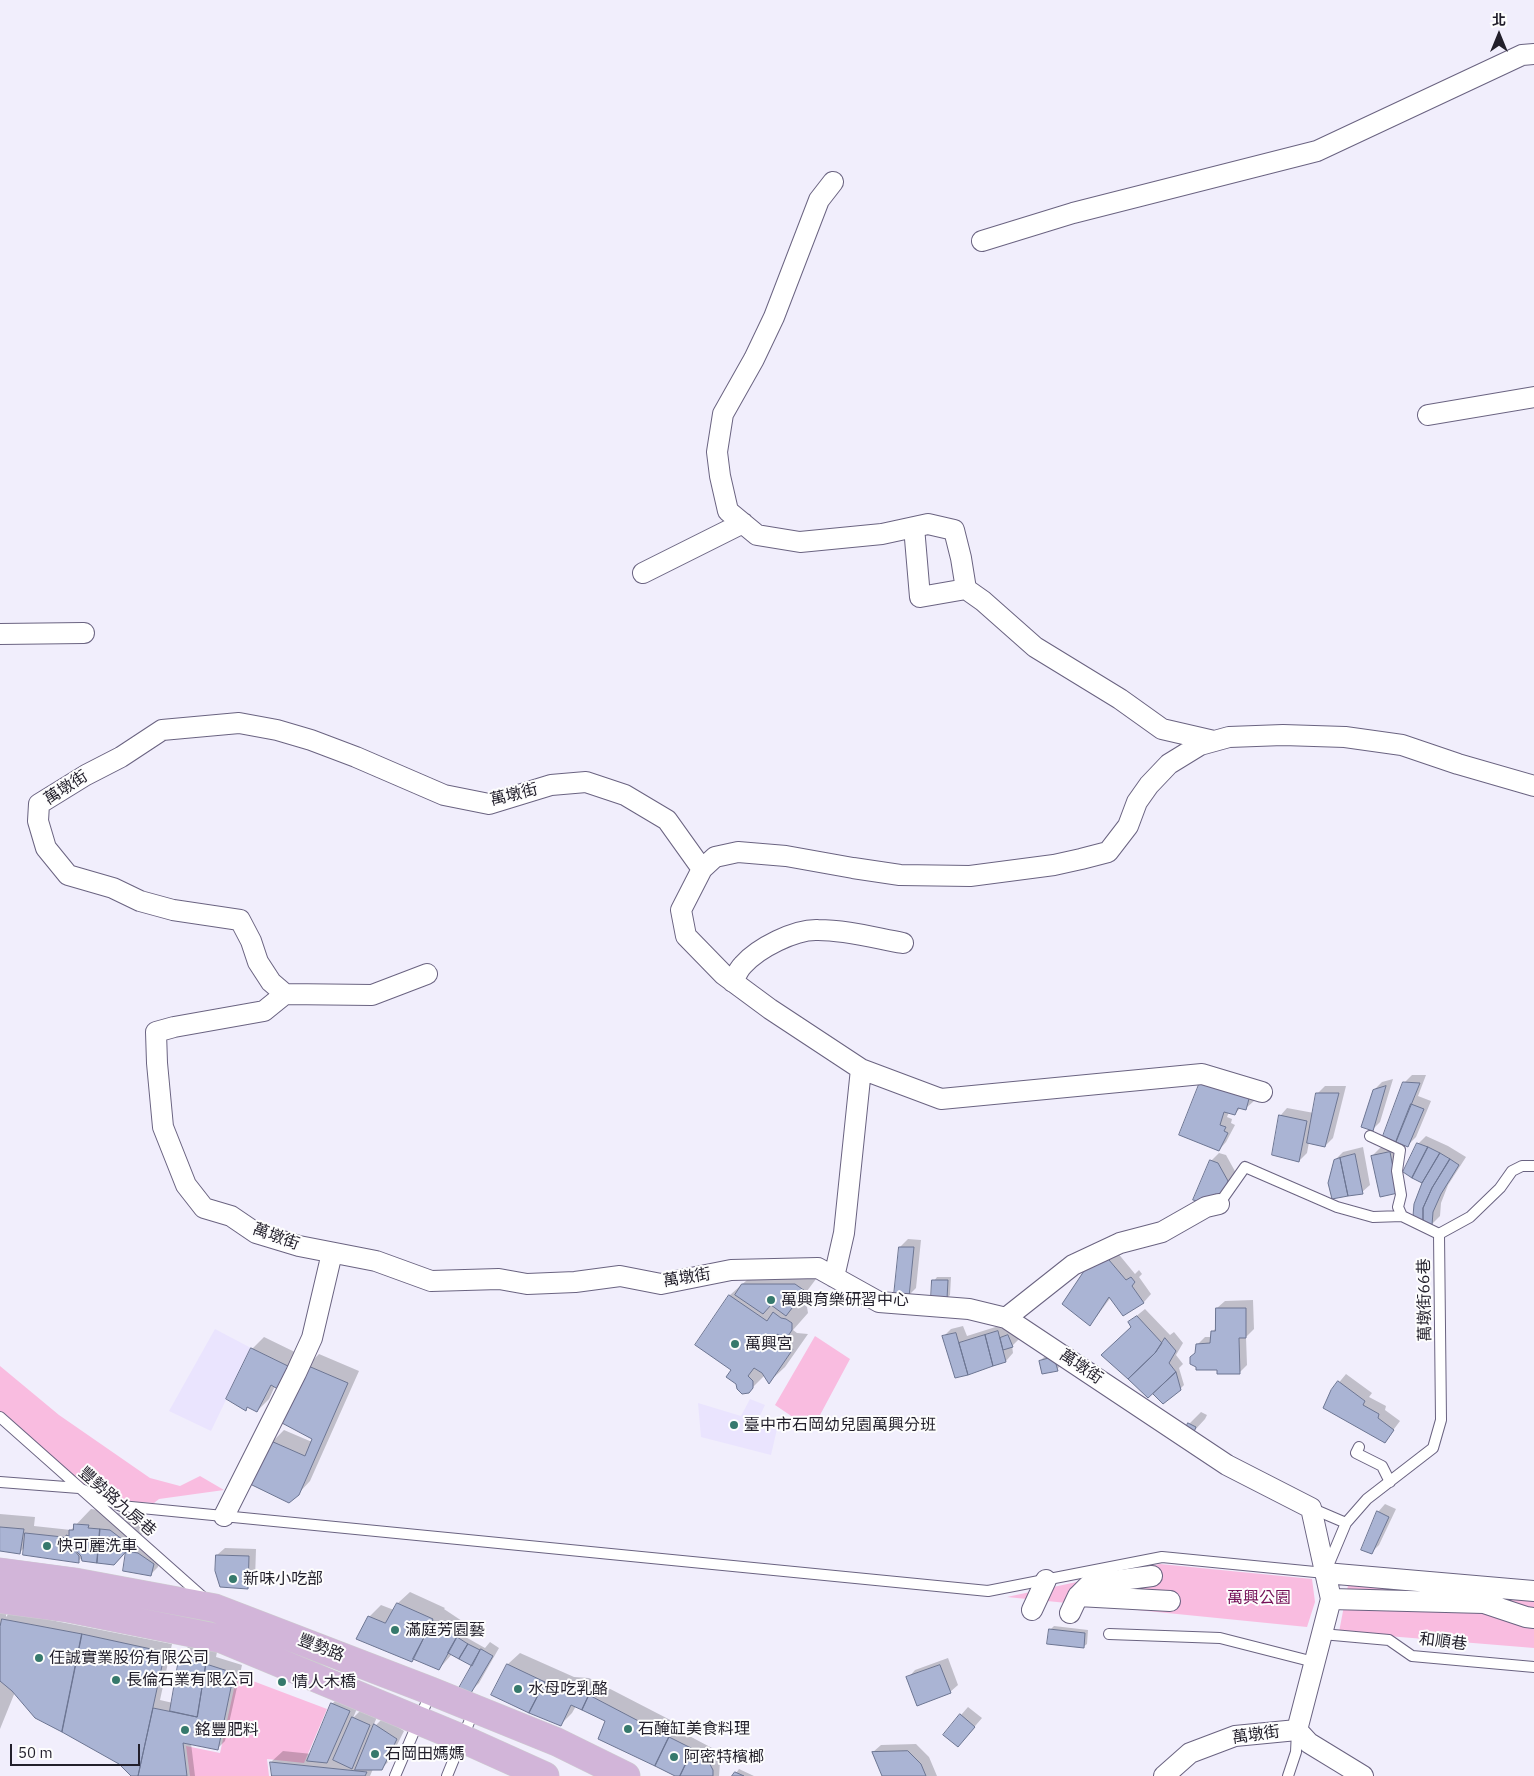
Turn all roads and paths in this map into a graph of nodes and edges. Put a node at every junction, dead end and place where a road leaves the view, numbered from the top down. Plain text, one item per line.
1 (1534, 54) edge
2 (833, 182) dead end
3 (982, 241) dead end
4 (1534, 397) edge
5 (1428, 415) dead end
6 (743, 523) junction
7 (914, 527) junction
8 (643, 573) dead end
9 (966, 589) junction
10 (84, 633) dead end
11 (0, 634) edge
12 (1214, 741) junction
13 (1534, 786) edge
14 (702, 869) junction
15 (903, 943) dead end
16 (427, 974) dead end
17 (733, 982) junction
18 (285, 994) junction
19 (861, 1069) junction
20 (1262, 1092) dead end
21 (1370, 1136) dead end
22 (1534, 1166) edge
23 (1219, 1204) joint
24 (1402, 1216) junction
25 (1439, 1234) junction
26 (332, 1253) junction
27 (834, 1277) junction
28 (1006, 1318) junction
29 (0, 1417) edge
30 (1359, 1447) dead end
31 (0, 1482) edge
32 (1390, 1482) junction
33 (79, 1488) junction
34 (1311, 1508) junction
35 (224, 1516) junction
36 (1346, 1523) junction
37 (0, 1572) edge
38 (1326, 1573) junction
39 (1152, 1576) dead end
40 (1046, 1580) junction
41 (1534, 1591) edge
42 (0, 1599) edge
43 (1331, 1599) junction
44 (1170, 1601) dead end
45 (215, 1608) junction
46 (1032, 1610) dead end
47 (1534, 1618) edge
48 (1110, 1634) dead end
49 (1322, 1634) junction
50 (1314, 1662) junction
51 (1534, 1666) edge
52 (431, 1691) junction
53 (475, 1709) junction
54 (419, 1721) junction
55 (1297, 1730) junction
56 (463, 1739) junction
57 (395, 1776) edge
58 (447, 1776) edge
59 (545, 1776) edge
60 (626, 1776) edge
61 (1164, 1776) edge
62 (1288, 1776) edge
63 (1363, 1776) edge

1 - 3 street
2 - 6 street
4 - 5 street
6 - 7 street
6 - 8 street
7 - 9 street
7 - 9 street
9 - 12 street
10 - 11 street
12 - 13 street
12 - 14 street
14 - 17 street
14 - 18 street, 萬墩街
15 - 17 street
16 - 18 street
17 - 19 street
18 - 26 street, 萬墩街
19 - 20 street
19 - 27 street
21 - 24 lane
22 - 25 lane
23 - 24 lane
23 - 28 street
24 - 25 lane
25 - 32 lane, 萬墩街66巷
26 - 27 street, 萬墩街
26 - 35 street
27 - 28 street, 萬墩街
28 - 34 street, 萬墩街
29 - 33 lane, 豐勢路九房巷
30 - 32 lane
31 - 33 lane
32 - 36 lane, 萬墩街66巷
33 - 35 lane
33 - 45 lane, 豐勢路九房巷
34 - 36 lane
34 - 38 street, 萬墩街
35 - 40 lane
36 - 38 lane, 萬墩街66巷
37 - 45 main road, 豐勢路
38 - 40 lane
38 - 41 street
38 - 43 street, 萬墩街
39 - 44 street
40 - 46 street
42 - 54 main road, 豐勢路
43 - 47 street
43 - 49 street, 萬墩街
45 - 52 main road, 豐勢路
48 - 50 lane
49 - 50 street, 萬墩街
49 - 51 lane, 和順巷
50 - 55 street, 萬墩街
52 - 53 main road, 豐勢路
52 - 54 lane
53 - 56 lane
53 - 60 main road, 豐勢路
54 - 56 main road, 豐勢路
54 - 57 lane
55 - 61 street, 萬墩街
55 - 62 lane
55 - 63 street
56 - 58 lane
56 - 59 main road, 豐勢路

